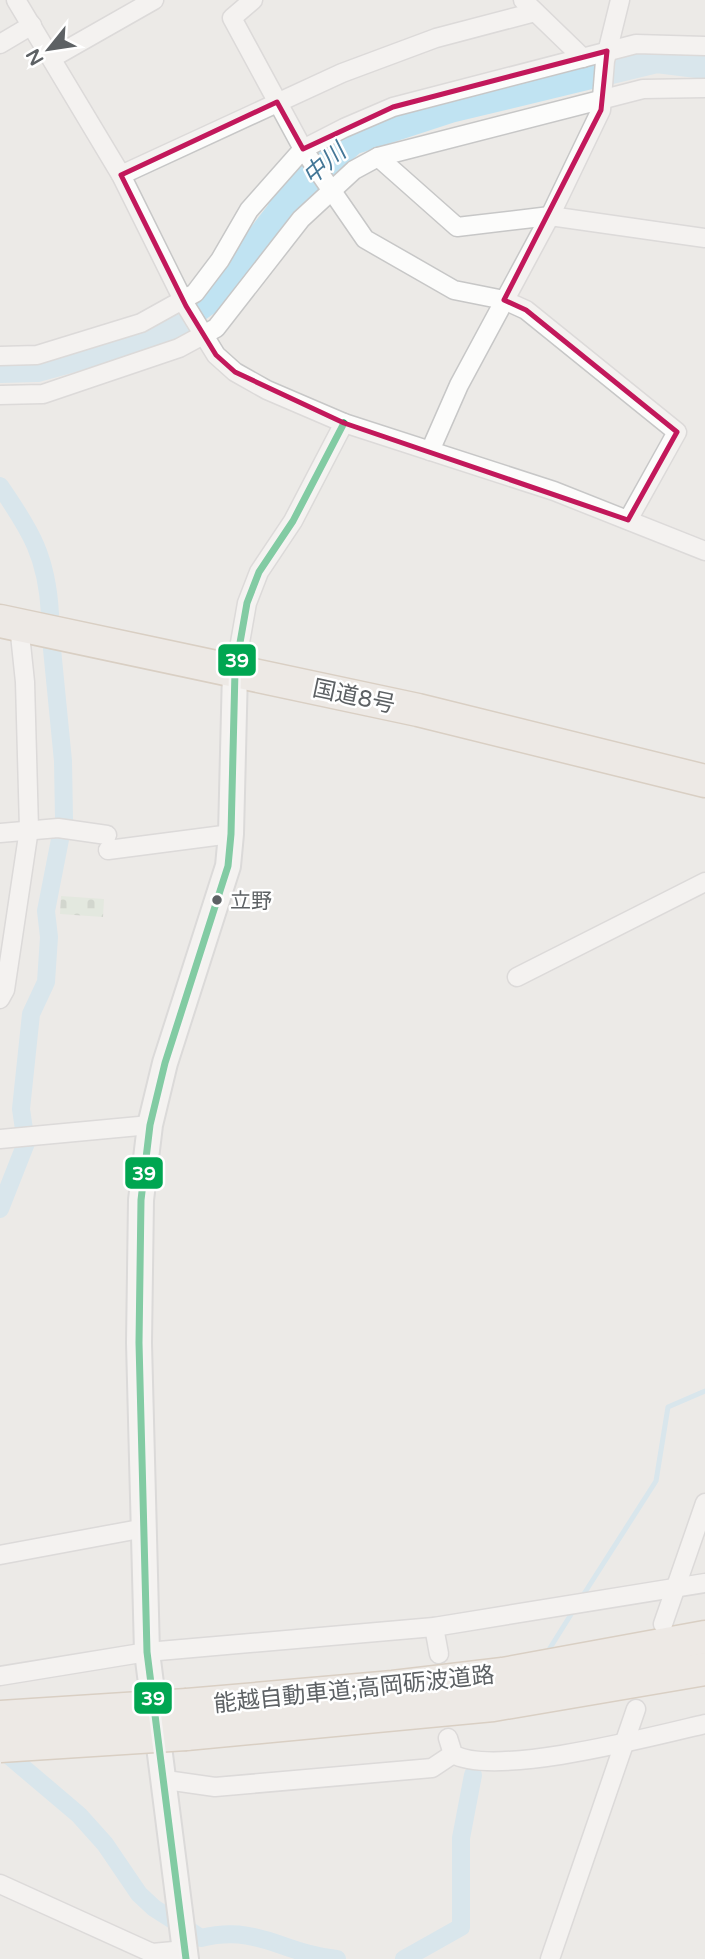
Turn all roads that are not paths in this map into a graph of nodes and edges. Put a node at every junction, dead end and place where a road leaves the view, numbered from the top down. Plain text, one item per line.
1 (16, 0) edge
2 (154, 0) edge
3 (253, 0) edge
4 (620, 0) edge
5 (529, 6) edge
6 (32, 25) junction
7 (0, 44) edge
8 (705, 46) edge
9 (606, 56) junction
10 (52, 58) junction
11 (583, 58) junction
12 (705, 88) edge
13 (602, 94) junction
14 (277, 102) junction
15 (305, 153) junction
16 (378, 157) junction
17 (121, 175) junction
18 (327, 188) junction
19 (550, 216) junction
20 (705, 239) edge
21 (504, 300) junction
22 (185, 303) junction
23 (202, 332) junction
24 (0, 356) edge
25 (0, 395) edge
26 (344, 423) junction
27 (430, 451) junction
28 (628, 520) junction
29 (705, 551) edge
30 (10, 623) edge
31 (235, 671) junction
32 (705, 781) edge
33 (29, 829) junction
34 (0, 833) edge
35 (231, 834) junction
36 (705, 881) edge
37 (517, 977) dead end
38 (0, 999) edge
39 (149, 1125) junction
40 (0, 1139) edge
41 (705, 1503) edge
42 (145, 1528) junction
43 (0, 1555) edge
44 (705, 1583) edge
45 (675, 1590) junction
46 (663, 1624) dead end
47 (435, 1627) junction
48 (705, 1637) edge
49 (147, 1652) junction
50 (439, 1654) dead end
51 (705, 1669) edge
52 (0, 1676) edge
53 (636, 1709) dead end
54 (0, 1717) edge
55 (187, 1720) junction
56 (705, 1724) edge
57 (626, 1742) junction
58 (0, 1746) edge
59 (166, 1780) junction
60 (0, 1884) edge
61 (186, 1955) edge
62 (550, 1959) edge

1 - 6 street
2 - 10 street
3 - 14 street
4 - 9 street
5 - 11 street
5 - 14 street
6 - 7 street
6 - 10 street
8 - 9 street
9 - 11 street
9 - 13 street
10 - 17 street
11 - 15 street
12 - 13 street
13 - 16 street
13 - 19 street
14 - 15 street
14 - 17 street
15 - 18 street
15 - 22 street
16 - 18 street
16 - 19 street
17 - 22 street
18 - 21 street
18 - 23 street
19 - 20 street
19 - 21 street
21 - 27 street
21 - 28 street
22 - 23 street
22 - 24 street
23 - 25 street
23 - 26 street
26 - 27 street
26 - 31 street
27 - 28 street
28 - 29 street
30 - 31 highway, 国道8号
30 - 33 street
31 - 32 highway, 国道8号
31 - 35 main road
33 - 34 street
33 - 35 street
33 - 38 street
35 - 39 main road
36 - 37 street
39 - 40 street
39 - 42 main road
41 - 45 street
42 - 43 street
42 - 49 main road
44 - 45 street
45 - 46 street
45 - 47 street
47 - 49 street
47 - 50 street
48 - 55 highway, 能越自動車道;高岡砺波道路
49 - 52 street
49 - 59 main road
51 - 55 highway, 能越自動車道;高岡砺波道路
53 - 57 street
54 - 55 highway, 能越自動車道;高岡砺波道路, bridge
55 - 58 highway, 能越自動車道;高岡砺波道路, bridge
56 - 57 street
57 - 59 street
57 - 62 street
59 - 61 main road
60 - 61 street

